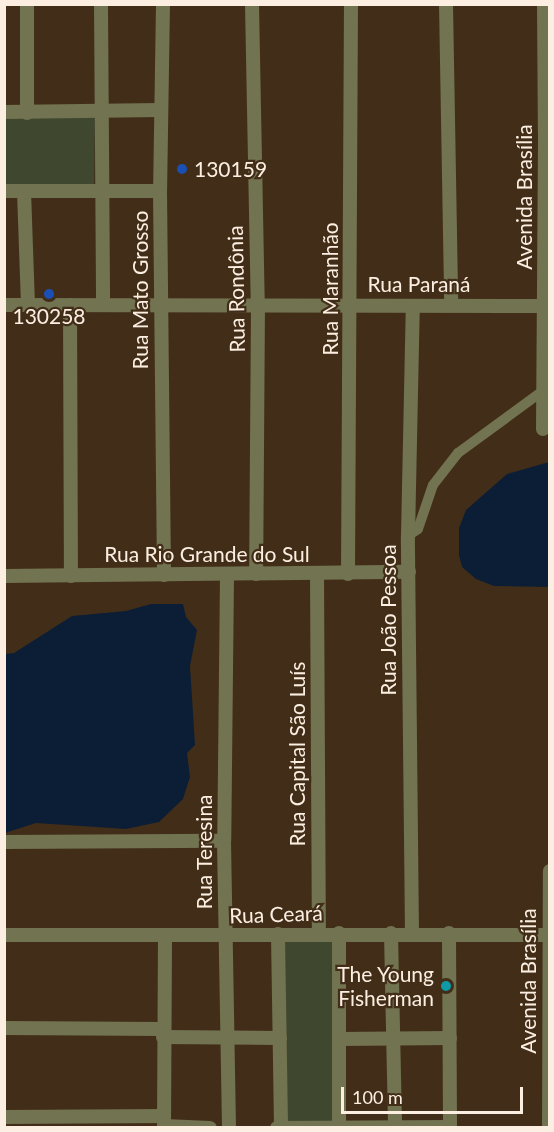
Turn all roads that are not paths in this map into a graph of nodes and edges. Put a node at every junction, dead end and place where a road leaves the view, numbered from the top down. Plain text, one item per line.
1 (27, 4) edge
2 (101, 4) edge
3 (163, 4) edge
4 (252, 4) edge
5 (351, 4) edge
6 (446, 4) edge
7 (544, 4) edge
8 (104, 110) junction
9 (160, 110) junction
10 (4, 112) edge
11 (27, 113) junction
12 (547, 132) edge
13 (4, 191) edge
14 (24, 191) junction
15 (100, 191) junction
16 (160, 191) junction
17 (547, 247) edge
18 (258, 304) junction
19 (451, 304) junction
20 (4, 305) edge
21 (28, 305) junction
22 (70, 305) junction
23 (103, 305) junction
24 (160, 305) junction
25 (352, 306) junction
26 (413, 306) junction
27 (545, 306) junction
28 (548, 363) edge
29 (544, 390) junction
30 (543, 429) dead end
31 (408, 536) junction
32 (409, 572) junction
33 (256, 574) junction
34 (316, 574) junction
35 (348, 574) junction
36 (164, 575) junction
37 (4, 576) edge
38 (71, 576) junction
39 (227, 576) junction
40 (224, 841) junction
41 (4, 842) edge
42 (549, 871) edge
43 (319, 933) junction
44 (339, 933) junction
45 (391, 933) junction
46 (412, 933) junction
47 (449, 933) junction
48 (278, 934) junction
49 (4, 935) edge
50 (548, 935) edge
51 (226, 936) junction
52 (165, 937) junction
53 (4, 1028) edge
54 (162, 1033) junction
55 (226, 1038) junction
56 (280, 1038) junction
57 (392, 1038) junction
58 (450, 1038) junction
59 (339, 1039) junction
60 (4, 1117) edge
61 (164, 1123) edge
62 (339, 1127) edge
63 (395, 1127) edge
64 (450, 1127) edge
65 (210, 1128) edge
66 (229, 1128) edge
67 (279, 1128) edge
68 (549, 1128) edge

1 - 11 street
2 - 8 street
3 - 9 street, Rua Mato Grosso
4 - 18 street, Rua Rondônia
5 - 25 street, Rua Maranhão
6 - 19 street
7 - 12 street, Avenida Brasília
8 - 9 street
8 - 11 street
8 - 15 street
9 - 16 street, Rua Mato Grosso
10 - 11 street
12 - 17 street, Avenida Brasília
13 - 14 street
14 - 15 street
14 - 21 street
15 - 16 street
15 - 23 street
16 - 24 street, Rua Mato Grosso
17 - 27 street, Avenida Brasília
18 - 24 street, Rua Paraná
18 - 25 street, Rua Paraná
18 - 33 street, Rua Rondônia
19 - 26 street, Rua Paraná
19 - 27 street, Rua Paraná
20 - 21 street, Rua Paraná
21 - 22 street, Rua Paraná
22 - 23 street, Rua Paraná
22 - 38 street
23 - 24 street, Rua Paraná
24 - 36 street, Rua Mato Grosso
25 - 26 street, Rua Paraná
25 - 35 street, Rua Maranhão
26 - 31 street, Rua João Pessoa
27 - 28 street, Avenida Brasília
28 - 29 street, Avenida Brasília
29 - 30 street, Avenida Brasília
29 - 31 street
31 - 32 street, Rua João Pessoa
32 - 35 street, Rua Rio Grande do Sul
32 - 46 street, Rua João Pessoa
33 - 34 street, Rua Rio Grande do Sul
33 - 39 street, Rua Rio Grande do Sul
34 - 35 street, Rua Rio Grande do Sul
34 - 43 street, Rua Capital São Luís
36 - 38 street, Rua Rio Grande do Sul
36 - 39 street, Rua Rio Grande do Sul
37 - 38 street, Rua Rio Grande do Sul
39 - 40 street, Rua Teresina
40 - 41 street
40 - 51 street, Rua Teresina
42 - 50 street, Avenida Brasília
43 - 44 street, Rua Ceará
43 - 48 street, Rua Ceará
44 - 45 street, Rua Ceará
44 - 59 street
45 - 46 street, Rua Ceará
45 - 57 street
46 - 47 street, Rua Ceará
47 - 50 street, Rua Ceará
47 - 58 street
48 - 51 street, Rua Ceará
48 - 56 street
49 - 52 street, Rua Ceará
50 - 68 street, Avenida Brasília
51 - 52 street, Rua Ceará
51 - 55 street, Rua Teresina
52 - 54 street
53 - 54 street
54 - 55 street
54 - 61 street
55 - 56 street
55 - 66 street, Rua Teresina
56 - 67 street
57 - 58 street
57 - 59 street
57 - 63 street
58 - 64 street
59 - 62 street
60 - 61 street
61 - 65 street
62 - 63 street
62 - 67 street
63 - 64 street

